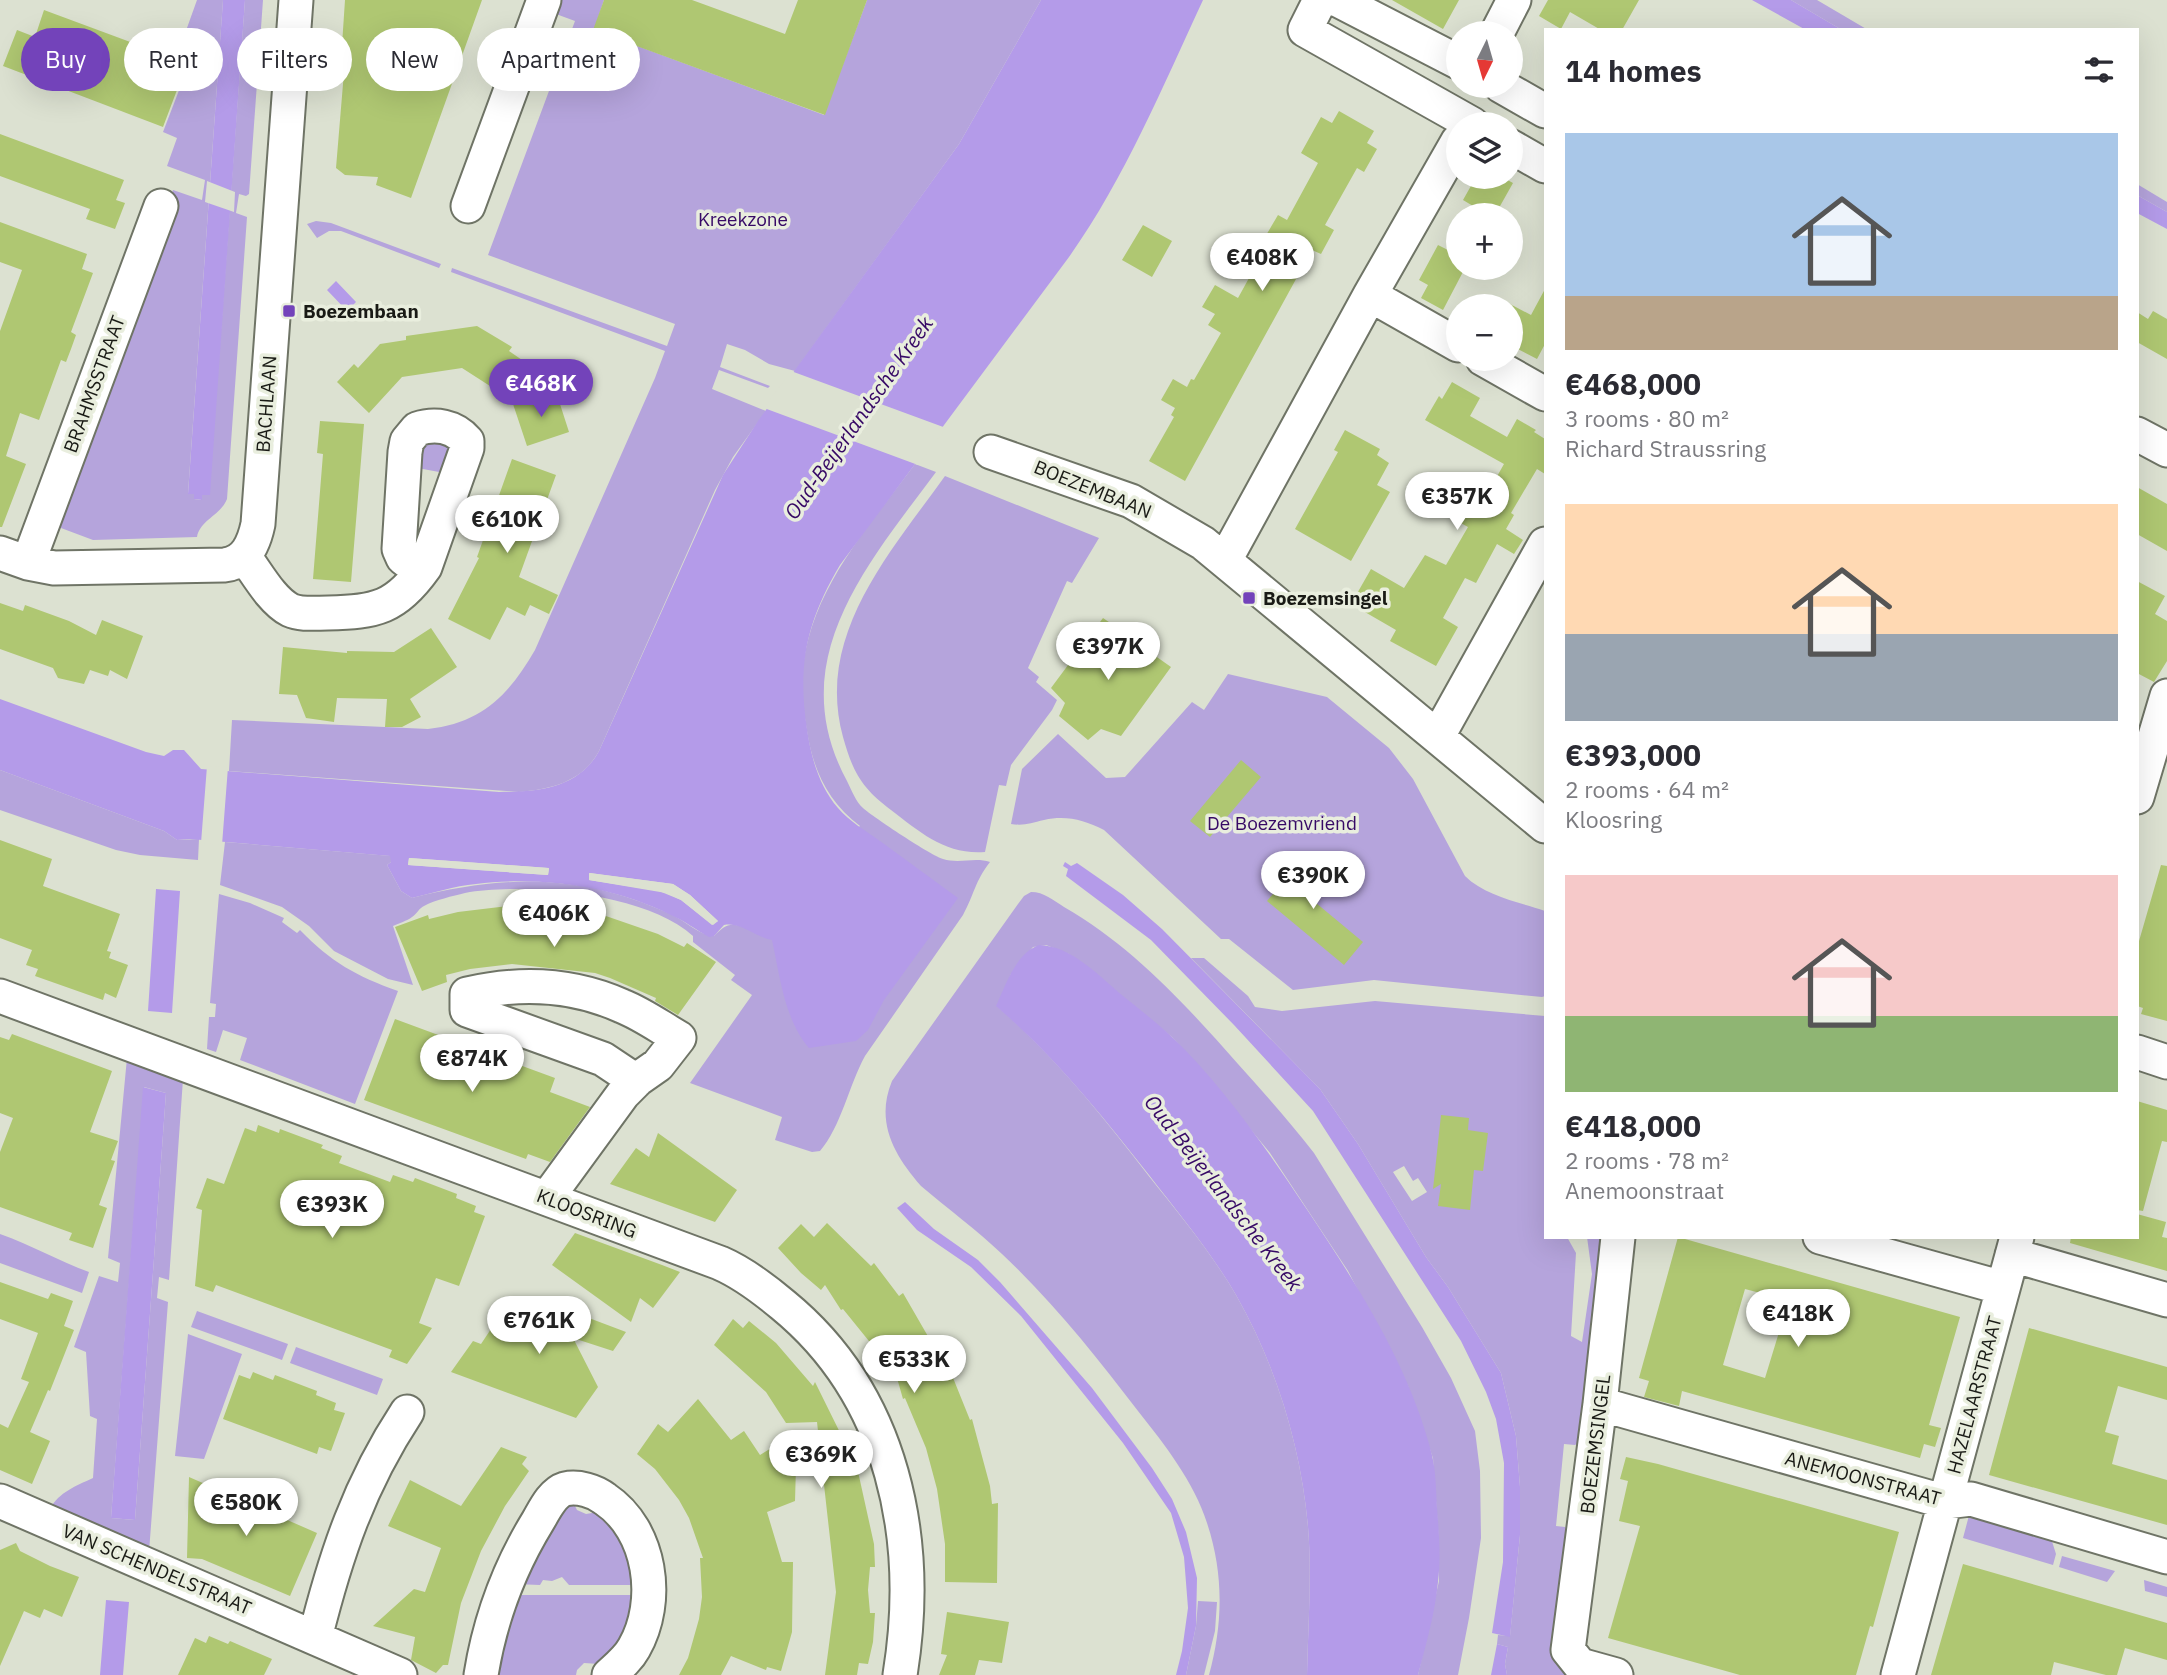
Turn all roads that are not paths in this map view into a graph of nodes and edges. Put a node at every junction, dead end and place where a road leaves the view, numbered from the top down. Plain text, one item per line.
1 (296, 0) edge
2 (544, 0) edge
3 (1320, 0) edge
4 (1338, 0) edge
5 (1514, 0) edge
6 (1503, 21) edge
7 (1446, 55) edge
8 (1522, 98) edge
9 (1544, 110) edge
10 (1446, 116) edge
11 (1523, 153) edge
12 (1446, 163) edge
13 (1544, 165) edge
14 (161, 205) dead end
15 (468, 206) dead end
16 (1370, 295) junction
17 (1446, 338) edge
18 (1504, 371) edge
19 (1544, 393) edge
20 (2139, 435) edge
21 (2167, 450) edge
22 (990, 452) dead end
23 (1544, 546) edge
24 (244, 556) junction
25 (14, 558) edge
26 (1225, 560) junction
27 (421, 572) dead end
28 (2167, 696) edge
29 (2146, 730) edge
30 (1438, 736) junction
31 (2139, 782) edge
32 (1544, 825) edge
33 (0, 996) edge
34 (2139, 1053) edge
35 (2167, 1062) edge
36 (636, 1081) junction
37 (547, 1198) junction
38 (1618, 1239) edge
39 (1835, 1239) edge
40 (2015, 1246) edge
41 (1900, 1248) edge
42 (2003, 1288) junction
43 (2167, 1300) edge
44 (1600, 1404) junction
45 (407, 1412) dead end
46 (0, 1501) edge
47 (1946, 1502) junction
48 (2167, 1557) edge
49 (315, 1637) junction
50 (400, 1675) edge
51 (481, 1675) edge
52 (609, 1675) edge
53 (900, 1675) edge
54 (1616, 1675) edge
55 (1898, 1675) edge

1 - 24 street, BACHLAAN
2 - 15 street
3 - 10 street
4 - 7 street
5 - 6 street
8 - 9 street
11 - 13 street
12 - 16 street
14 - 25 street, BRAHMSSTRAAT
16 - 17 street
16 - 26 street
18 - 19 street
20 - 21 street
22 - 26 street, BOEZEMBAAN
23 - 30 street
24 - 25 street
24 - 27 street
26 - 30 street
28 - 29 street
29 - 31 street
30 - 32 street
33 - 37 street, KLOOSRING
34 - 35 street
36 - 36 street
36 - 37 street
37 - 53 street, KLOOSRING
38 - 44 street, BOEZEMSINGEL
39 - 41 street
40 - 42 street, HAZELAARSTRAAT
40 - 43 street
41 - 42 street
42 - 47 street, HAZELAARSTRAAT
44 - 47 street, ANEMOONSTRAAT
44 - 54 street, BOEZEMSINGEL
45 - 49 street
46 - 49 street, VAN SCHENDELSTRAAT
47 - 48 street, ANEMOONSTRAAT
47 - 55 street, HAZELAARSTRAAT
49 - 50 street, VAN SCHENDELSTRAAT
51 - 52 street

